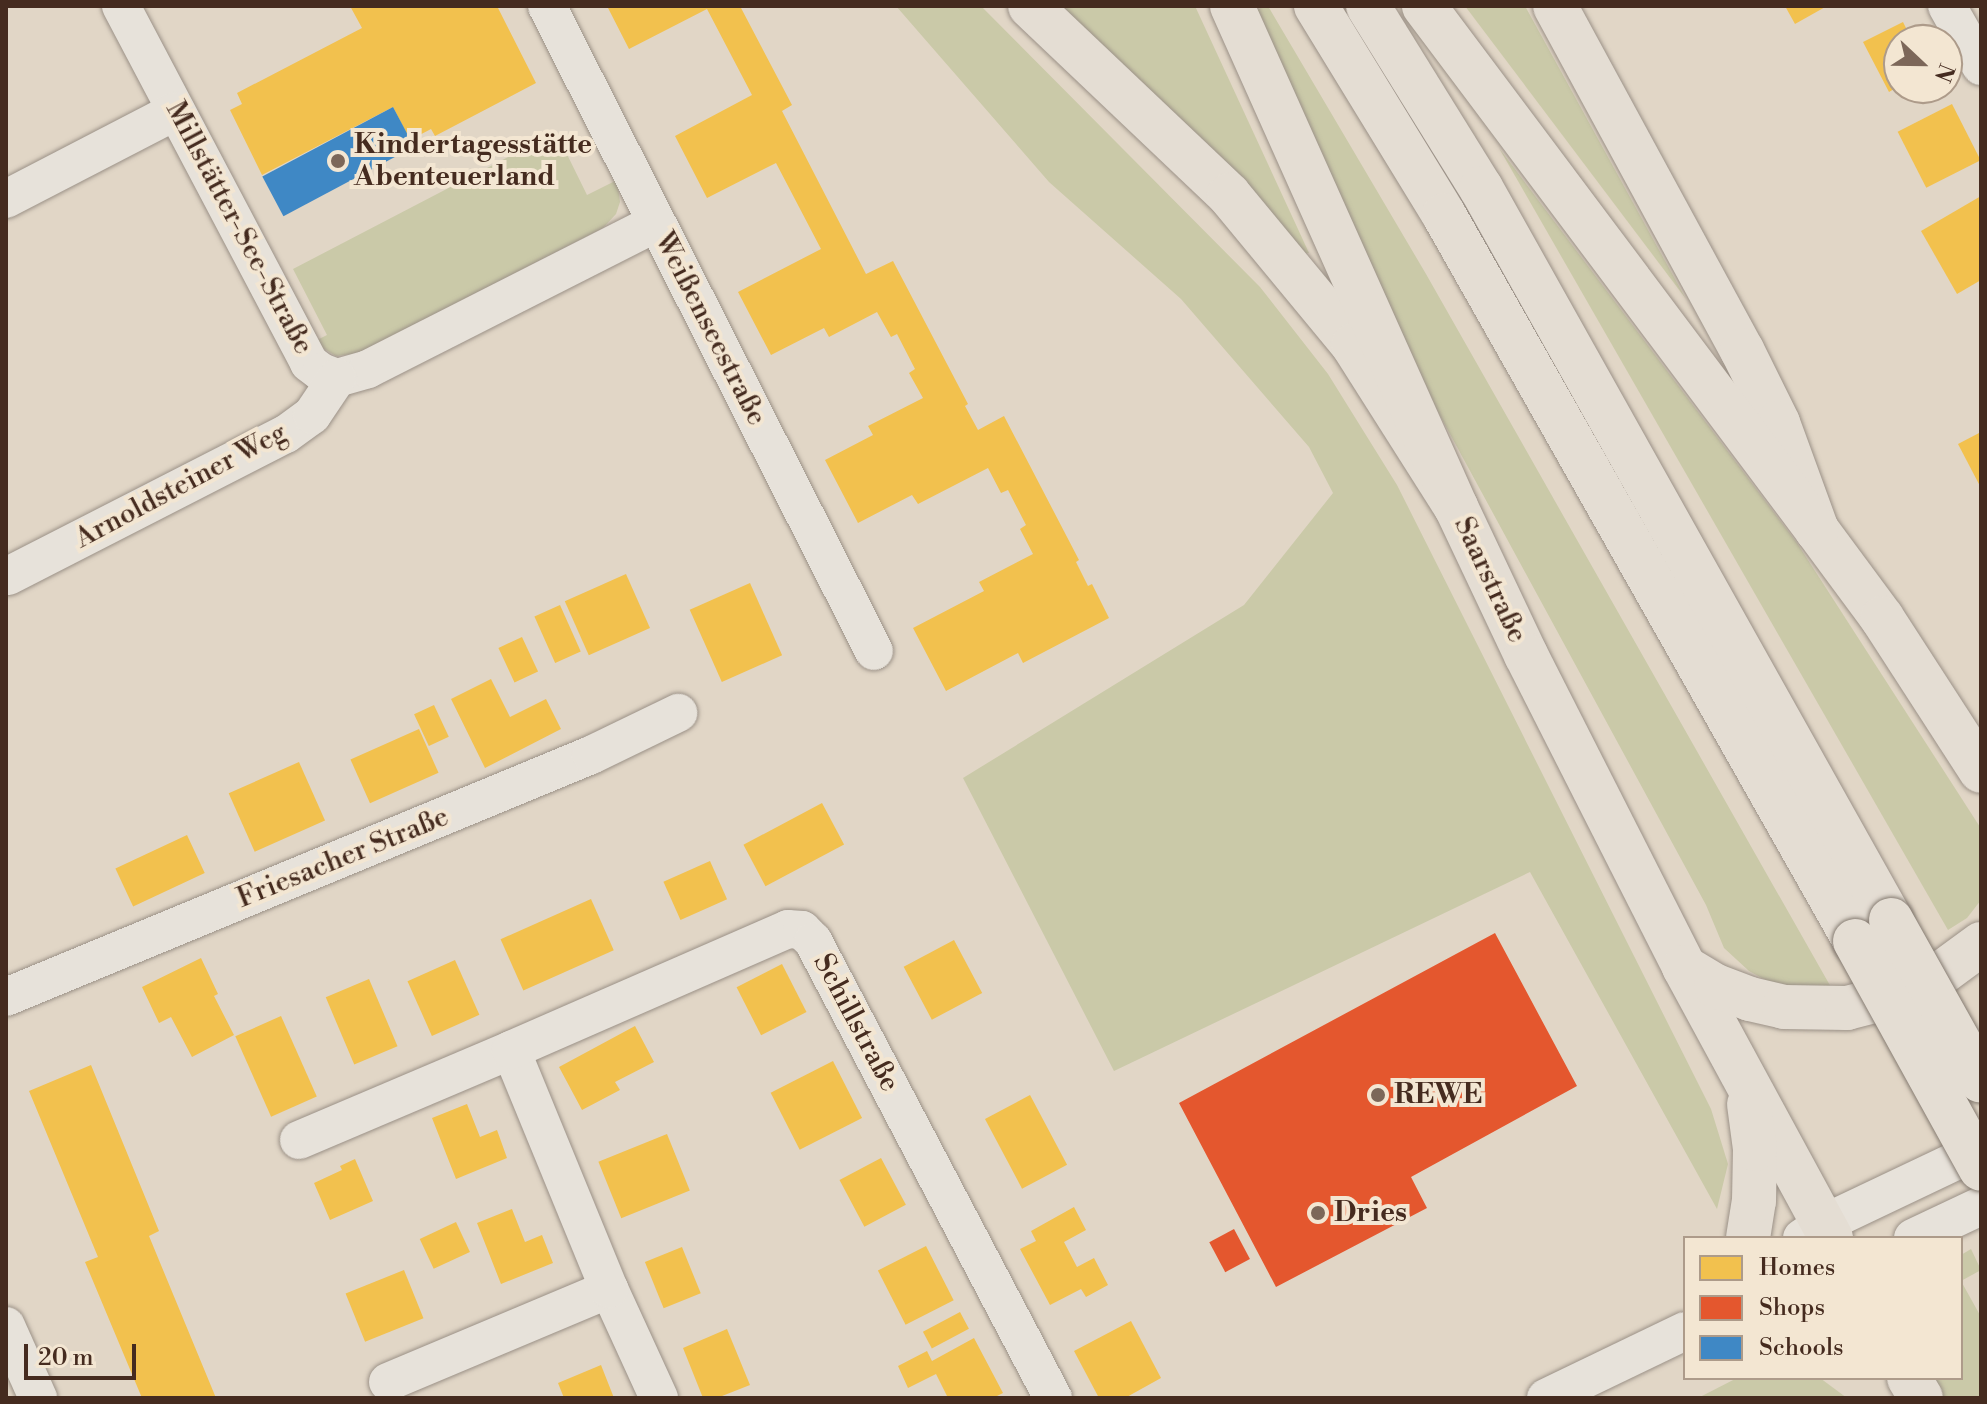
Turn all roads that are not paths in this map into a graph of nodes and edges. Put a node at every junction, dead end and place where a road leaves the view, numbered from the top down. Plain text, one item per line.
1 (121, 6) edge
2 (547, 6) edge
3 (1030, 6) edge
4 (1232, 6) edge
5 (1316, 6) edge
6 (1368, 6) edge
7 (1424, 6) edge
8 (1555, 6) edge
9 (1947, 6) edge
10 (1981, 66) edge
11 (176, 111) junction
12 (6, 199) edge
13 (656, 223) junction
14 (337, 378) junction
15 (1456, 507) junction
16 (1817, 530) junction
17 (8, 576) dead end
18 (874, 651) dead end
19 (678, 713) dead end
20 (1981, 771) edge
21 (1873, 931) junction
22 (1981, 944) edge
23 (1684, 967) junction
24 (6, 997) edge
25 (511, 1050) junction
26 (1981, 1081) edge
27 (1748, 1089) junction
28 (299, 1140) dead end
29 (1981, 1149) edge
30 (1981, 1169) edge
31 (1981, 1206) edge
32 (1819, 1233) edge
33 (1748, 1236) edge
34 (1917, 1236) edge
35 (609, 1289) junction
36 (6, 1326) edge
37 (1679, 1331) edge
38 (388, 1382) dead end
39 (38, 1398) edge
40 (659, 1398) edge
41 (1053, 1398) edge
42 (1546, 1398) edge

1 - 11 street, Millstätter-See-Straße
2 - 13 street, Weißenseestraße
3 - 15 main road, Saarstraße
4 - 15 main road
5 - 21 main road
6 - 21 main road
7 - 16 main road
8 - 16 main road
9 - 10 street
11 - 12 street
11 - 14 street, Millstätter-See-Straße
13 - 14 street, Millstätter-See-Straße
13 - 18 street, Weißenseestraße
14 - 17 street, Arnoldsteiner Weg
15 - 23 main road, Saarstraße
16 - 20 main road
19 - 24 street, Friesacher Straße
21 - 26 main road, bridge
21 - 30 main road, bridge
22 - 23 main road
23 - 27 main road, Saarstraße
25 - 28 street, Schillstraße
25 - 35 street
25 - 41 street, Schillstraße
27 - 32 main road, Saarstraße
27 - 33 main road
29 - 32 street
31 - 34 street
35 - 38 street
35 - 40 street
36 - 39 street
37 - 42 street

